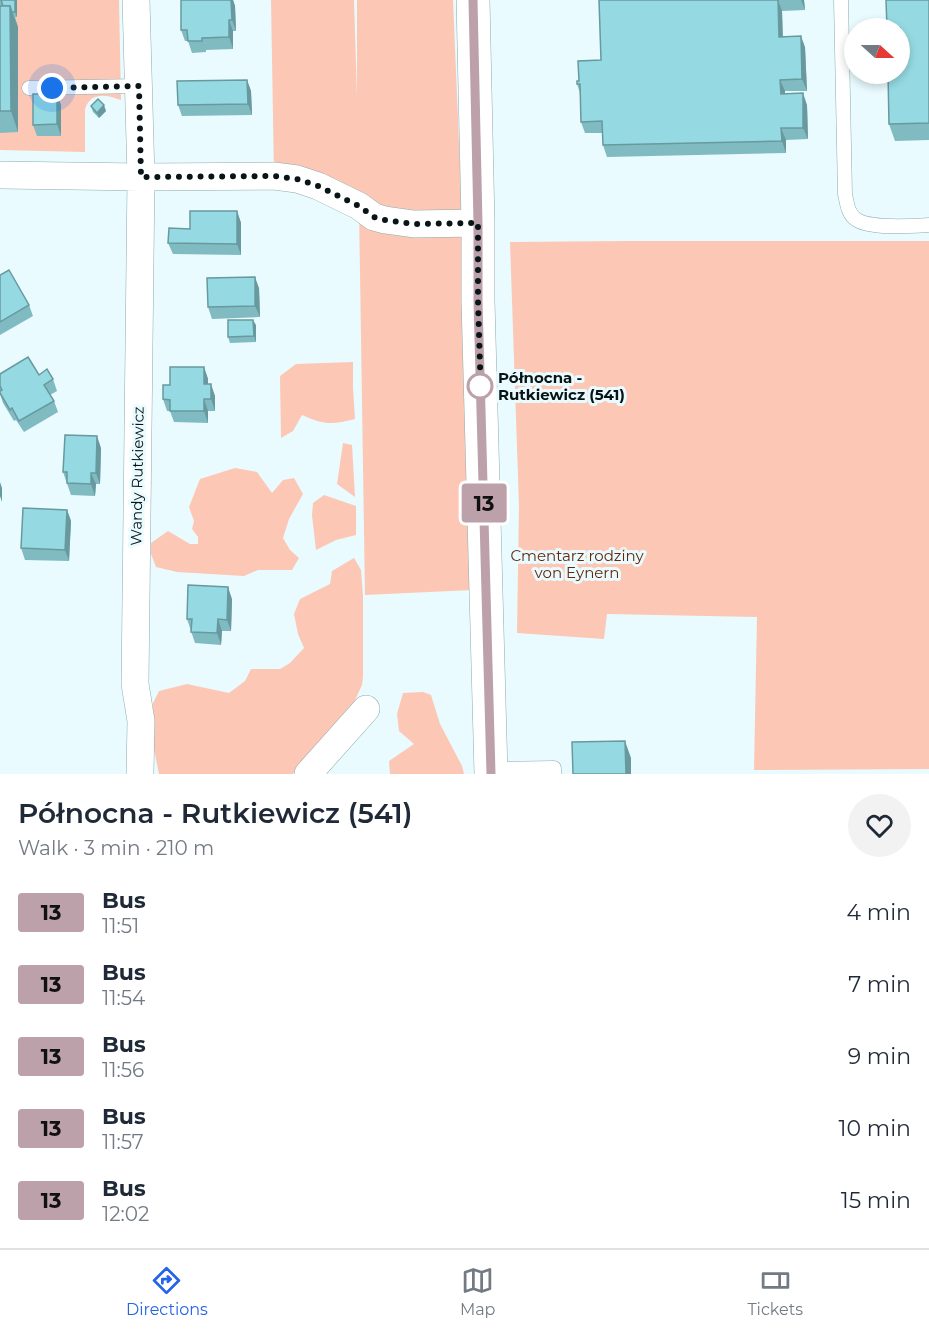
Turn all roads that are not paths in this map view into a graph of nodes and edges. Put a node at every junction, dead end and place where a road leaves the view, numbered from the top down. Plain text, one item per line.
1 (136, 0) edge
2 (473, 0) edge
3 (841, 0) edge
4 (139, 86) junction
5 (29, 88) dead end
6 (0, 175) edge
7 (141, 177) junction
8 (478, 223) junction
9 (929, 225) edge
10 (366, 709) dead end
11 (491, 772) edge
12 (140, 774) edge
13 (308, 774) edge
14 (554, 774) edge

1 - 4 street, Wandy Rutkiewicz
2 - 8 street
3 - 9 lane
4 - 5 lane
4 - 7 street, Wandy Rutkiewicz
6 - 7 street
7 - 8 street
7 - 12 street, Wandy Rutkiewicz
8 - 11 street
10 - 13 street
11 - 14 lane

